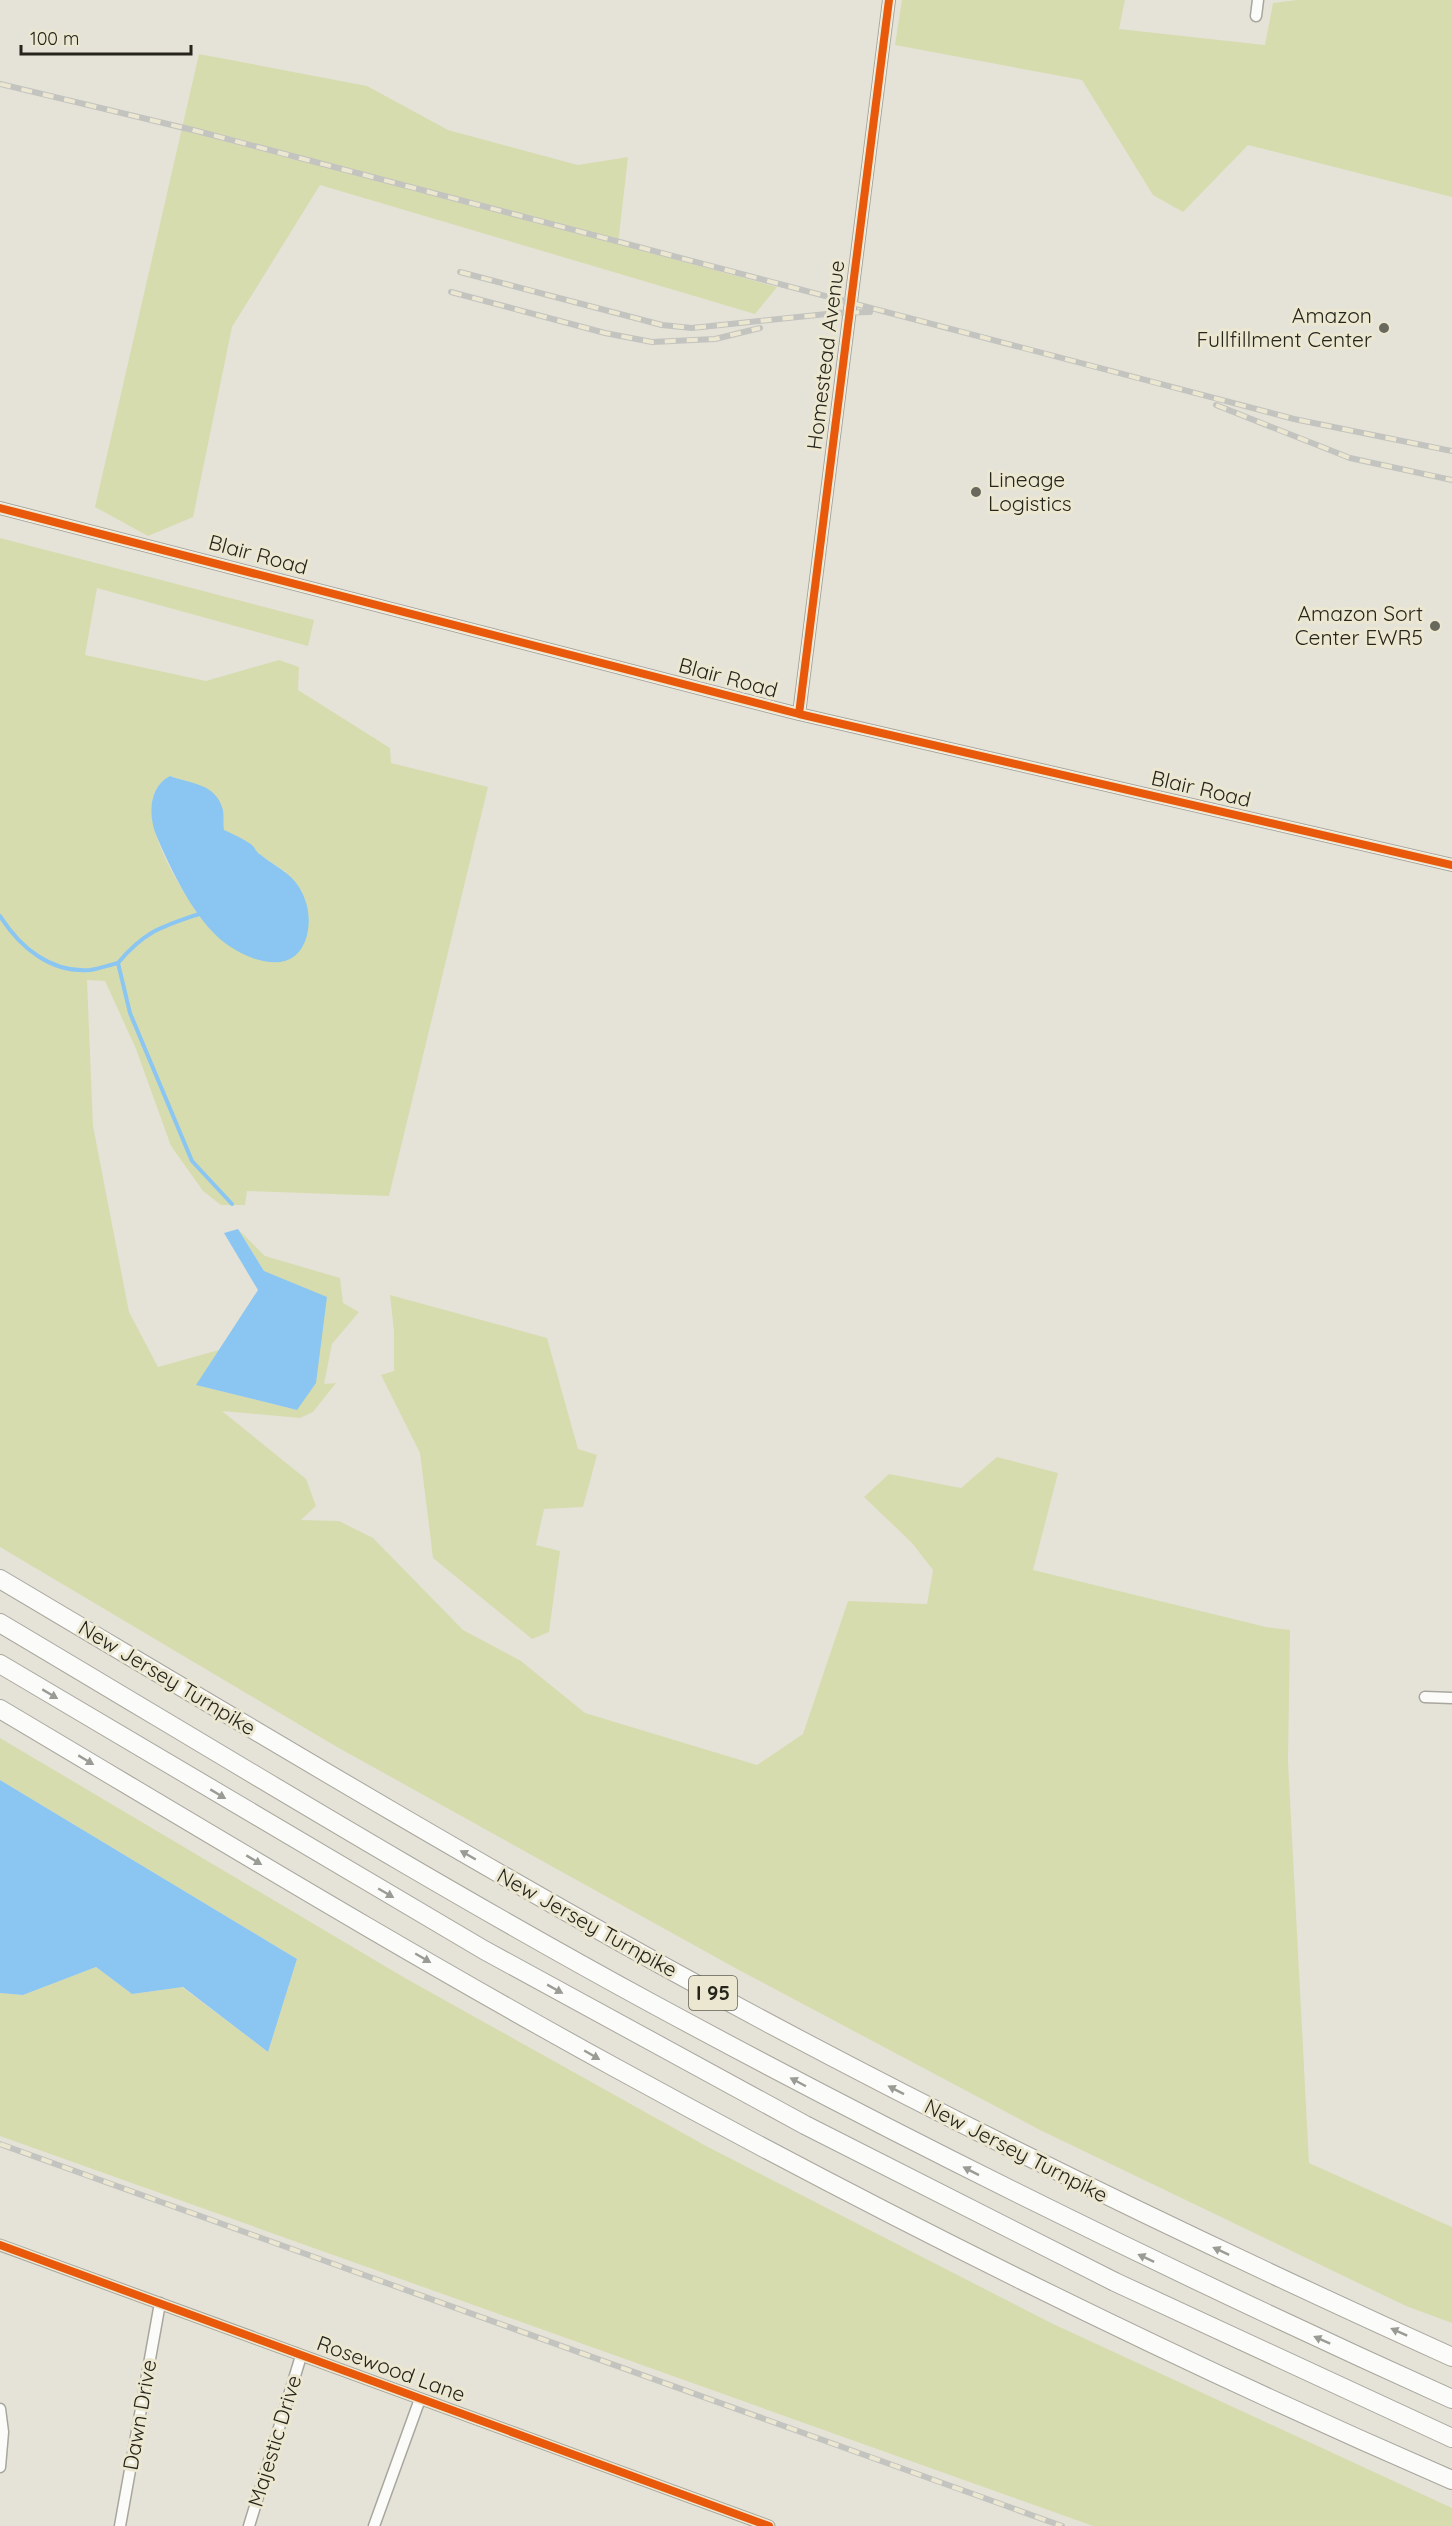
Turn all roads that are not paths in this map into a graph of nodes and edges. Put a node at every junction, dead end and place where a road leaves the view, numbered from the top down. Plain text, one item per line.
1 (889, 0) edge
2 (1258, 0) edge
3 (1256, 16) dead end
4 (0, 508) edge
5 (799, 714) junction
6 (1452, 865) edge
7 (0, 1579) edge
8 (0, 1623) edge
9 (0, 1664) edge
10 (1425, 1697) dead end
11 (1452, 1698) edge
12 (0, 1709) edge
13 (0, 2246) edge
14 (160, 2303) junction
15 (301, 2356) junction
16 (1452, 2356) edge
17 (420, 2399) junction
18 (1452, 2399) edge
19 (0, 2409) edge
20 (1452, 2438) edge
21 (0, 2468) edge
22 (1452, 2480) edge
23 (376, 2525) edge
24 (120, 2526) edge
25 (249, 2526) edge
26 (769, 2526) edge

1 - 5 street, Homestead Avenue
2 - 3 street
4 - 5 street, Blair Road
5 - 6 street, Blair Road
16 -> 7 highway, New Jersey Turnpike / I 95
18 -> 8 highway, New Jersey Turnpike / I 95
9 -> 20 highway
10 - 11 street
12 -> 22 highway
13 - 14 street, Rosewood Lane
14 - 15 street, Rosewood Lane
14 - 24 street, Dawn Drive
15 - 17 street, Rosewood Lane
15 - 25 street, Majestic Drive
17 - 23 street
17 - 26 street, Rosewood Lane
19 - 21 street

